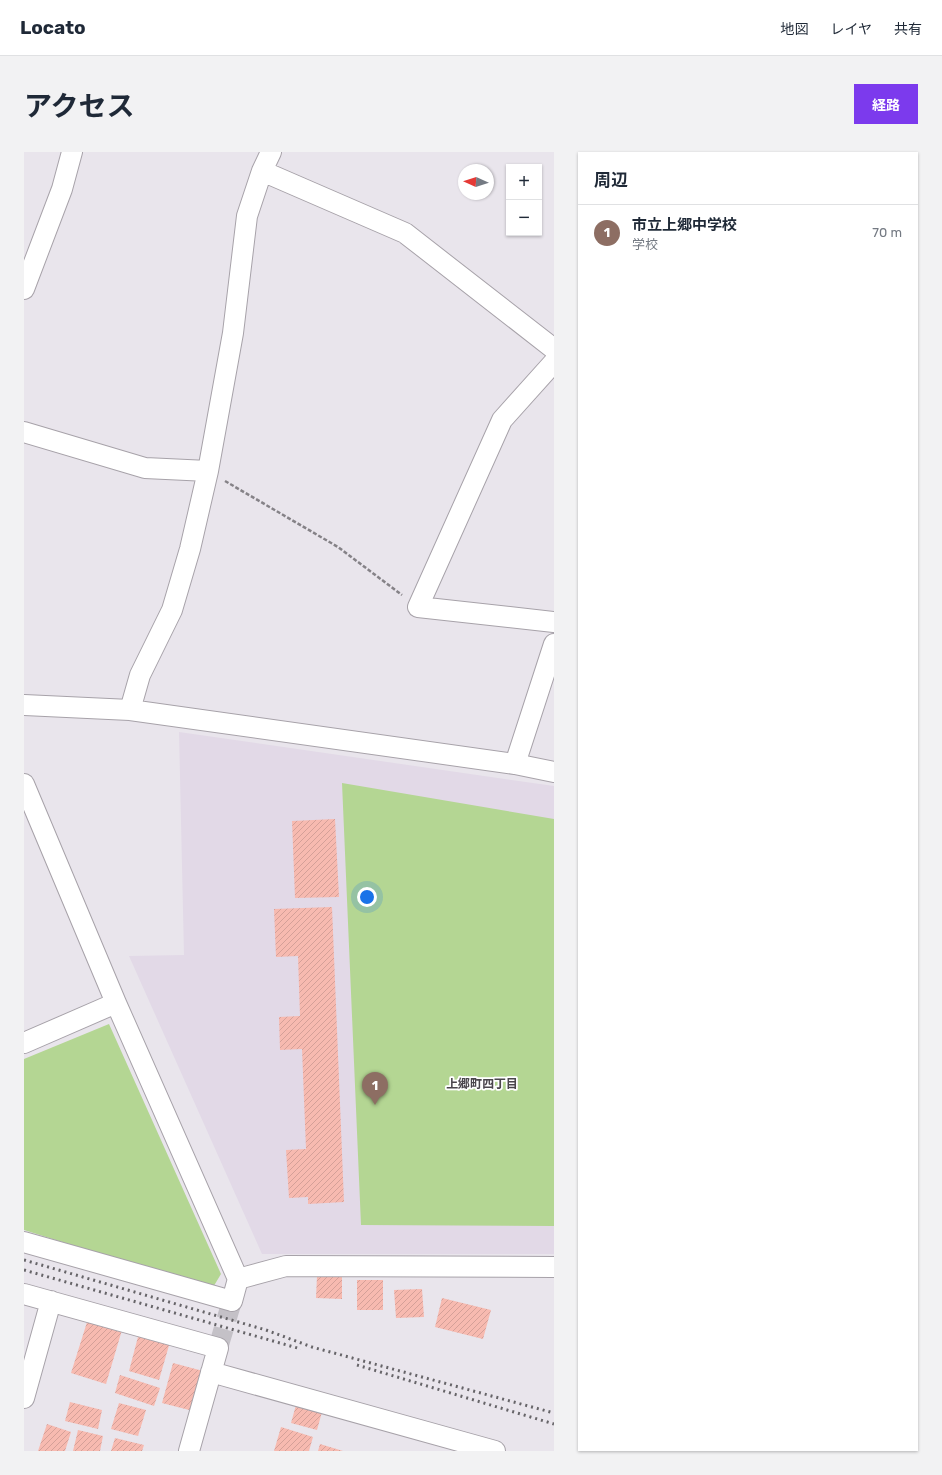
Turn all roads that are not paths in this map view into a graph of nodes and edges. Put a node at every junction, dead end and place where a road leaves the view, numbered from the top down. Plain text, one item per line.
1 (72, 152) edge
2 (271, 152) edge
3 (262, 171) junction
4 (24, 289) edge
5 (554, 349) edge
6 (554, 362) edge
7 (24, 432) edge
8 (208, 472) junction
9 (554, 622) edge
10 (554, 644) edge
11 (24, 705) edge
12 (130, 710) junction
13 (515, 764) junction
14 (554, 772) edge
15 (24, 784) edge
16 (116, 1003) junction
17 (24, 1043) edge
18 (24, 1242) edge
19 (554, 1267) edge
20 (238, 1278) junction
21 (24, 1294) edge
22 (51, 1301) junction
23 (212, 1372) junction
24 (24, 1398) edge
25 (189, 1451) edge
26 (495, 1451) edge

1 - 4 street
2 - 3 street
3 - 5 street
3 - 8 street
6 - 9 street
7 - 8 street
8 - 12 street
10 - 13 street
11 - 12 street
12 - 13 street
13 - 14 street
15 - 16 street
16 - 17 street
16 - 20 street
18 - 20 street
19 - 20 street
21 - 22 street
22 - 23 street
22 - 24 street
23 - 25 street
23 - 26 street

